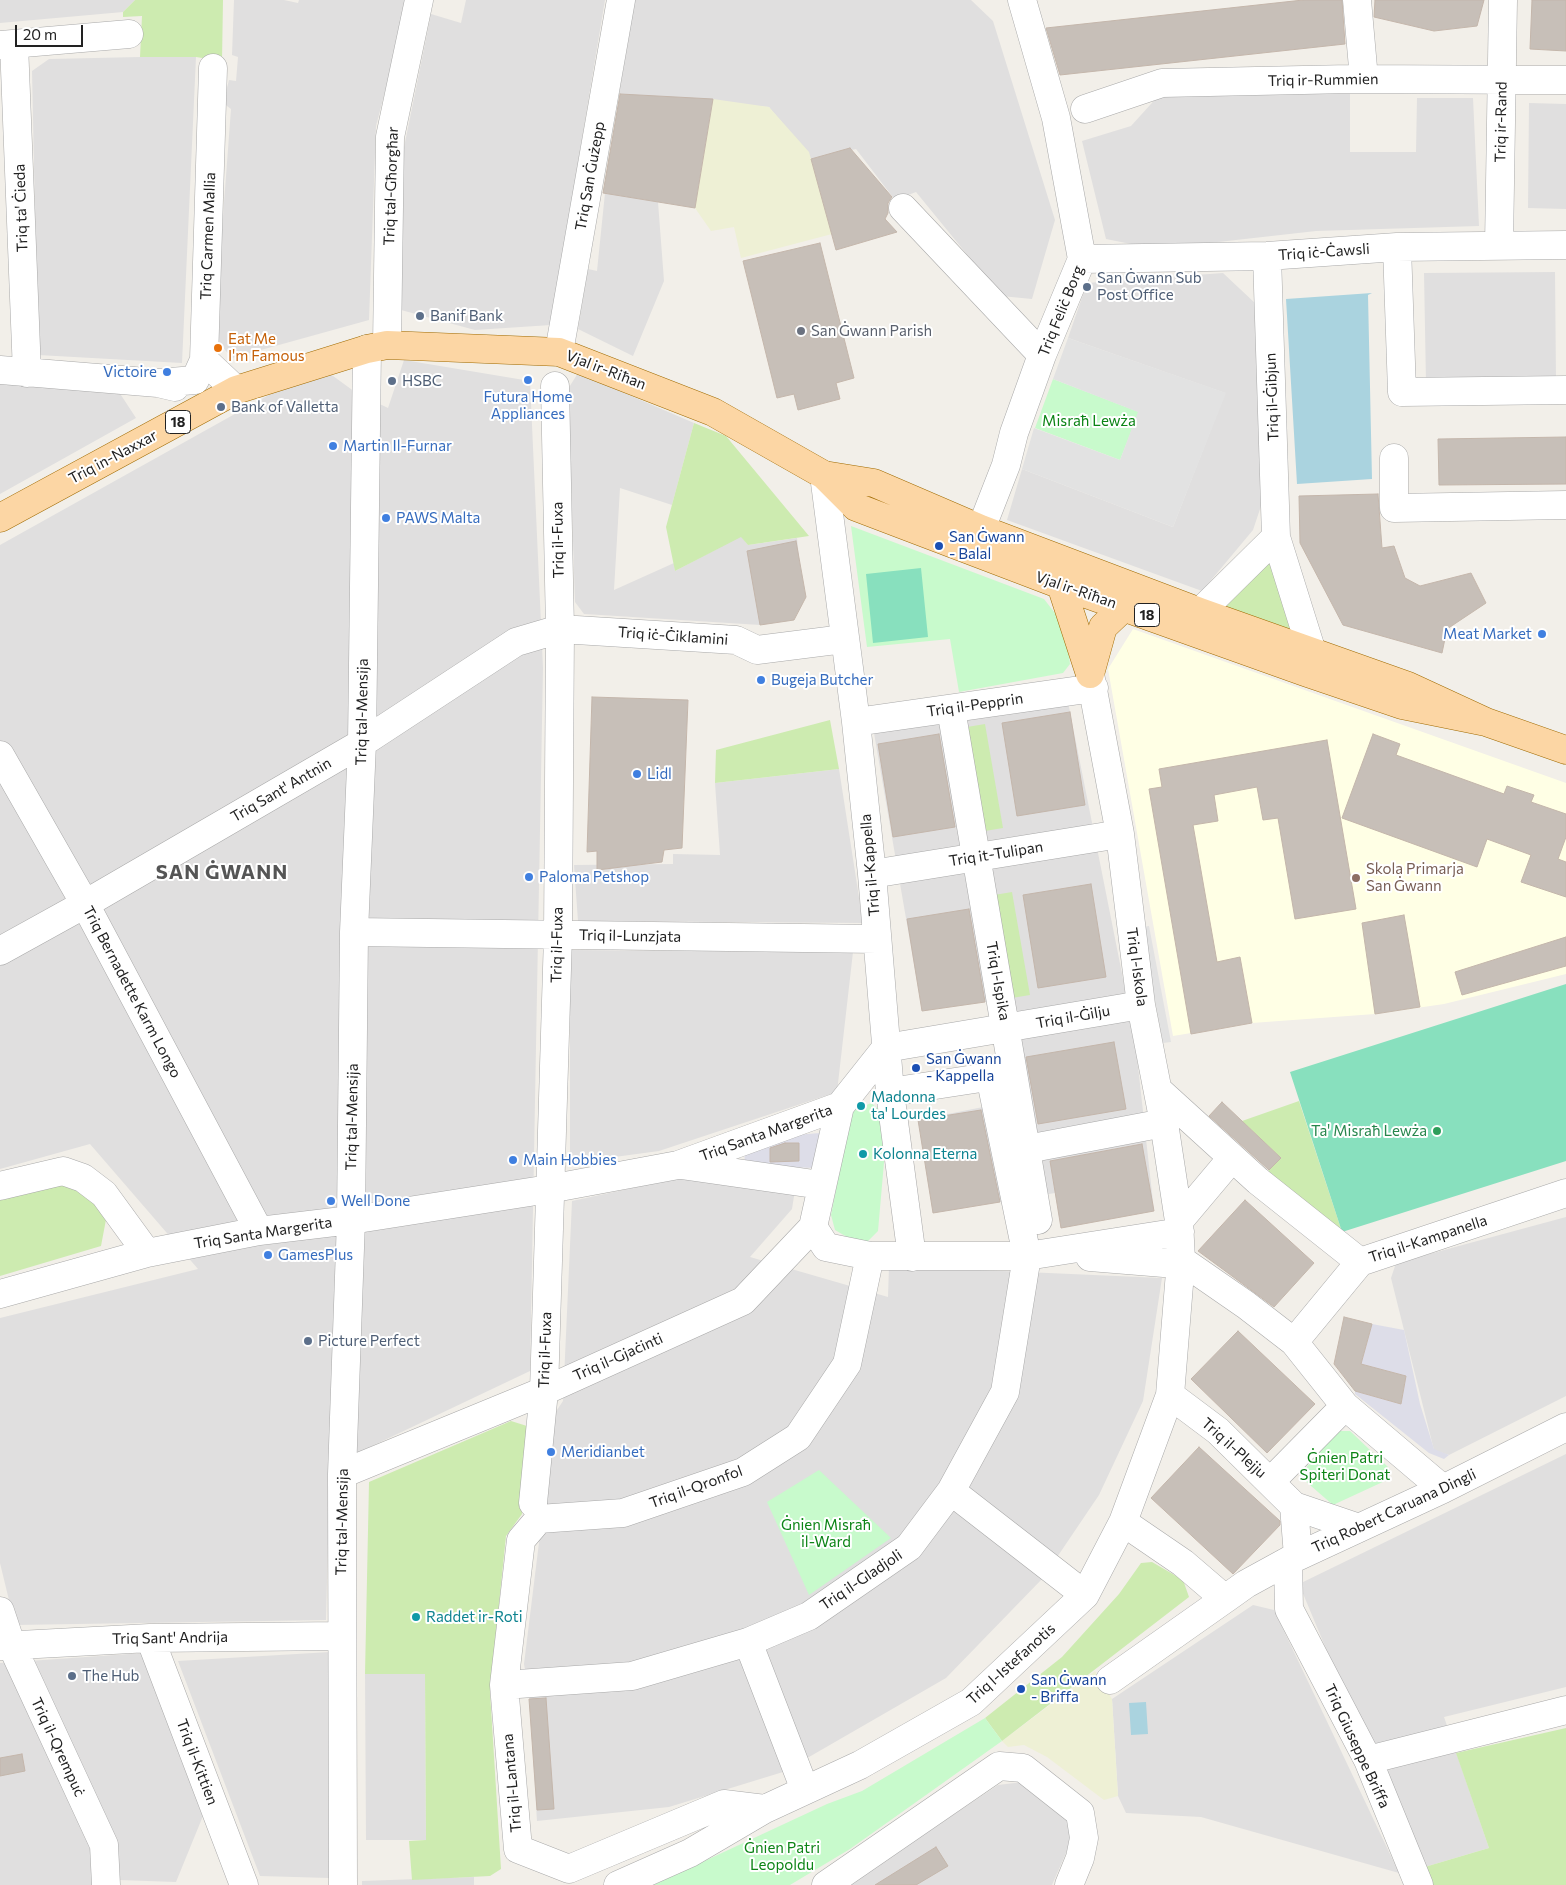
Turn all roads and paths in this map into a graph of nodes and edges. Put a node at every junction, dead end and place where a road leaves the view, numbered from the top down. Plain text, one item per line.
1 (418, 0) edge
2 (621, 0) edge
3 (1023, 0) edge
4 (1357, 0) edge
5 (1503, 0) edge
6 (129, 34) dead end
7 (7, 44) edge
8 (213, 68) dead end
9 (1502, 78) junction
10 (1364, 79) junction
11 (1566, 80) edge
12 (1085, 109) dead end
13 (903, 208) dead end
14 (1498, 245) junction
15 (1566, 245) edge
16 (1397, 247) junction
17 (1267, 256) junction
18 (1082, 259) junction
19 (377, 347) junction
20 (559, 352) junction
21 (1042, 355) junction
22 (204, 360) junction
23 (0, 370) edge
24 (27, 373) junction
25 (158, 383) junction
26 (555, 386) dead end
27 (1566, 390) edge
28 (228, 394) junction
29 (179, 421) junction
30 (1394, 458) dead end
31 (824, 475) junction
32 (1566, 505) edge
33 (0, 518) edge
34 (981, 529) junction
35 (1276, 537) junction
36 (1060, 585) junction
37 (1124, 607) junction
38 (1200, 612) junction
39 (560, 629) junction
40 (844, 639) junction
41 (1312, 652) junction
42 (1092, 681) junction
43 (951, 709) junction
44 (856, 722) junction
45 (1486, 722) junction
46 (362, 743) junction
47 (1566, 750) edge
48 (0, 755) edge
49 (1120, 834) junction
50 (976, 858) junction
51 (872, 874) junction
52 (85, 904) junction
53 (354, 932) junction
54 (558, 936) junction
55 (876, 939) junction
56 (0, 951) edge
57 (1141, 1005) junction
58 (1006, 1029) junction
59 (886, 1048) junction
60 (1001, 1075) junction
61 (1158, 1090) junction
62 (890, 1092) junction
63 (840, 1106) junction
64 (1164, 1123) junction
65 (1026, 1149) junction
66 (1232, 1158) junction
67 (678, 1165) junction
68 (820, 1185) junction
69 (0, 1186) edge
70 (549, 1189) junction
71 (1566, 1193) edge
72 (351, 1220) junction
73 (813, 1226) junction
74 (1179, 1226) junction
75 (260, 1231) junction
76 (147, 1253) junction
77 (1035, 1255) junction
78 (870, 1256) junction
79 (912, 1257) junction
80 (1180, 1260) junction
81 (1360, 1262) junction
82 (0, 1294) edge
83 (1294, 1342) junction
84 (544, 1391) junction
85 (1170, 1395) junction
86 (1345, 1406) junction
87 (1566, 1427) edge
88 (342, 1474) junction
89 (1271, 1481) junction
90 (1442, 1489) junction
91 (951, 1491) junction
92 (1294, 1506) junction
93 (536, 1511) junction
94 (1123, 1522) junction
95 (1359, 1528) junction
96 (1293, 1559) junction
97 (1235, 1591) junction
98 (1085, 1595) junction
99 (1290, 1609) junction
100 (0, 1611) edge
101 (341, 1636) junction
102 (150, 1638) junction
103 (748, 1642) junction
104 (5, 1645) edge
105 (1110, 1680) dead end
106 (504, 1685) junction
107 (1566, 1710) edge
108 (1368, 1760) junction
109 (805, 1790) junction
110 (765, 1809) junction
111 (106, 1885) edge
112 (244, 1885) edge
113 (343, 1885) edge
114 (618, 1885) edge
115 (826, 1885) edge
116 (1069, 1885) edge
117 (1420, 1885) edge

1 - 19 street, Triq tal-Għorgħar
2 - 20 street, Triq San Ġużepp
3 - 18 street, Triq Feliċ Borg
4 - 10 street
5 - 9 street, Triq ir-Rand
6 - 7 street
7 - 24 street, Triq ta' Ċieda
8 - 22 street, Triq Carmen Mallia
9 - 10 street, Triq ir-Rummien
9 - 11 street, Triq ir-Rummien
9 - 14 street, Triq ir-Rand
10 - 12 street, Triq ir-Rummien
13 - 21 street
14 - 15 street, Triq iċ-Ċawsli
14 - 16 street, Triq iċ-Ċawsli
16 - 17 street, Triq iċ-Ċawsli
16 - 27 street
17 - 18 street, Triq iċ-Ċawsli
17 - 35 street, Triq il-Ġibjun
18 - 21 street, Triq Feliċ Borg
19 - 20 main road, Vjal ir-Riħan
19 - 28 main road, Triq in-Naxxar / 18
19 - 46 street, Triq tal-Mensija
20 - 31 main road, Vjal ir-Riħan
21 - 34 street, Triq Feliċ Borg
22 - 25 street
22 - 28 street
23 - 24 street
24 - 25 street
25 - 28 street
25 - 29 street
26 - 39 street, Triq il-Fuxa
28 - 29 main road, Triq in-Naxxar / 18
29 - 33 main road, Triq in-Naxxar / 18
30 - 32 street
31 - 34 main road, Vjal ir-Riħan / 18
31 - 36 main road, Vjal ir-Riħan / 18
31 - 40 street, Triq il-Kappella
34 - 38 main road, Vjal ir-Riħan / 18
35 - 38 street
35 - 41 street, Triq il-Ġibjun
36 - 37 main road, Vjal ir-Riħan / 18
36 - 42 main road
37 - 42 main road
37 - 45 main road, Vjal ir-Riħan / 18
38 - 41 main road, Vjal ir-Riħan / 18
39 - 40 street, Triq iċ-Ċiklamini
39 - 46 street, Triq Sant' Antnin
39 - 54 street, Triq il-Fuxa
40 - 44 street, Triq il-Kappella
41 - 45 main road, Vjal ir-Riħan / 18
42 - 43 street, Triq il-Pepprin
42 - 49 street, Triq l-Iskola
43 - 44 street, Triq il-Pepprin
43 - 50 street, Triq l-Ispika
44 - 51 street, Triq il-Kappella
45 - 47 main road, Vjal ir-Riħan / 18
46 - 52 street, Triq Sant' Antnin
46 - 53 street, Triq tal-Mensija
48 - 52 street, Triq Bernadette Karm Longo
49 - 50 street, Triq it-Tulipan
49 - 57 street, Triq l-Iskola
50 - 51 street, Triq it-Tulipan
50 - 58 street, Triq l-Ispika
51 - 55 street, Triq il-Kappella
52 - 56 street, Triq Sant' Antnin
52 - 75 street, Triq Bernadette Karm Longo
53 - 54 street, Triq il-Lunzjata
53 - 72 street, Triq tal-Mensija
54 - 55 street, Triq il-Lunzjata
54 - 70 street, Triq il-Fuxa
55 - 59 street, Triq il-Kappella
57 - 58 street, Triq il-Ġilju
57 - 61 street, Triq l-Iskola
58 - 59 street, Triq il-Ġilju
58 - 60 street, Triq l-Ispika
59 - 62 street, Triq il-Kappella
59 - 63 street, Triq Santa Margerita
60 - 62 street
60 - 65 street, Triq l-Ispika
60 - 77 street, Triq l-Ispika
61 - 64 street, Triq l-Iskola
61 - 66 street
62 - 79 street, Triq il-Kappella
63 - 67 street, Triq Santa Margerita
63 - 68 street
64 - 65 street
64 - 74 street, Triq l-Iskola
65 - 77 street, Triq l-Ispika
66 - 74 street
66 - 81 street
67 - 68 street, Triq Santa Margerita
67 - 70 street, Triq Santa Margerita
68 - 73 street
69 - 76 street
70 - 72 street, Triq Santa Margerita
70 - 84 street, Triq il-Fuxa
71 - 81 street, Triq il-Kampanella
72 - 75 street, Triq Santa Margerita
72 - 88 street, Triq tal-Mensija
73 - 78 street
73 - 84 street, Triq il-Gjaċinti
74 - 77 street
74 - 80 street, Triq l-Iskola
75 - 76 street, Triq Santa Margerita
76 - 82 street, Triq Santa Margerita
77 - 79 street
77 - 80 street
77 - 91 street, Triq il-Gladjoli
78 - 79 street
78 - 93 street, Triq il-Qronfol
80 - 83 street
80 - 85 street, Triq l-Istefanotis
81 - 83 street, Triq il-Kampanella
83 - 86 street
84 - 88 street, Triq il-Gjaċinti
84 - 93 street, Triq il-Fuxa
85 - 89 street, Triq il-Plejju
85 - 94 street, Triq l-Istefanotis
86 - 89 street
86 - 90 street
87 - 90 street, Triq Robert Caruana Dingli
88 - 101 street, Triq tal-Mensija
89 - 92 street, Triq il-Plejju
90 - 95 street, Triq Robert Caruana Dingli
91 - 98 street
91 - 103 street, Triq il-Gladjoli
92 - 95 street, Triq il-Plejju
92 - 96 street
93 - 106 street, Triq il-Lantana
94 - 97 street
94 - 98 street, Triq l-Istefanotis
95 - 96 street, Triq Robert Caruana Dingli
96 - 97 street, Triq Robert Caruana Dingli
96 - 99 street, Triq Giuseppe Briffa
97 - 99 street
97 - 105 street, Triq Robert Caruana Dingli
98 - 109 street, Triq l-Istefanotis
99 - 108 street, Triq Giuseppe Briffa
100 - 104 street, Triq il-Qrempuċ
101 - 102 street, Triq Sant' Andrija
101 - 113 street, Triq tal-Mensija
102 - 104 street, Triq Sant' Andrija
102 - 112 street, Triq il-Kittien
103 - 106 street, Triq il-Gladjoli
103 - 109 street
104 - 111 street, Triq il-Qrempuċ
106 - 110 street, Triq il-Lantana
107 - 108 street
108 - 117 street, Triq Giuseppe Briffa
109 - 110 street, Triq l-Istefanotis
110 - 114 street, Triq l-Istefanotis
115 - 116 street

